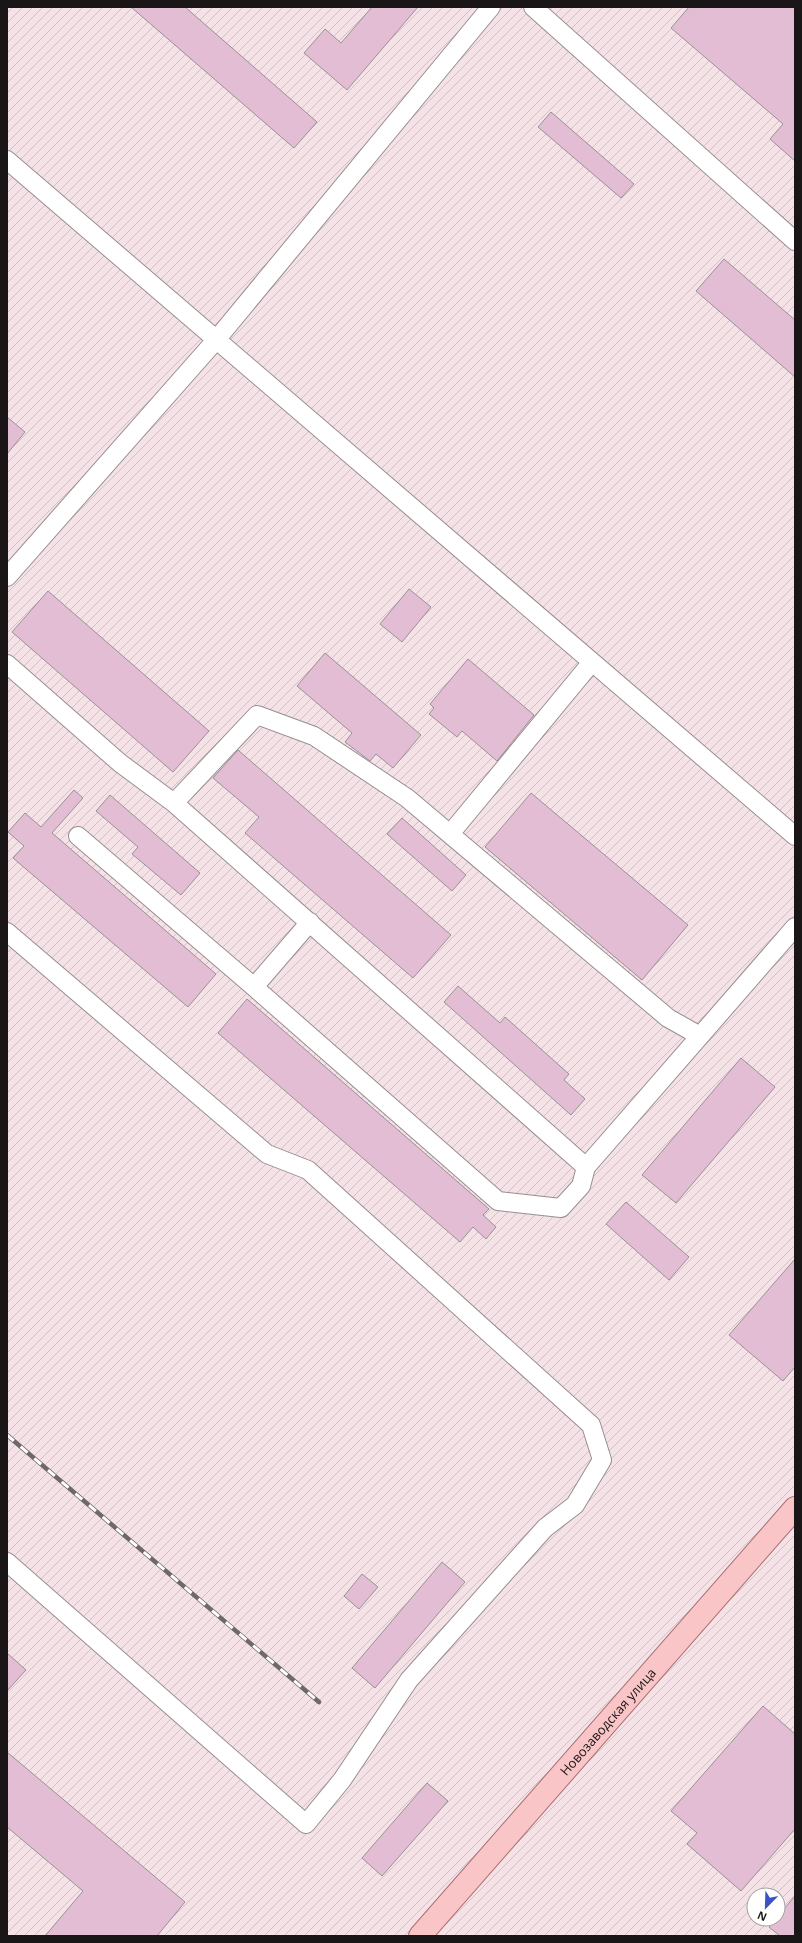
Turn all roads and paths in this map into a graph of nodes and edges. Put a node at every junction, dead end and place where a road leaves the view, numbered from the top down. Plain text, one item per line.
1 (491, 7) edge
2 (533, 7) edge
3 (7, 160) edge
4 (795, 241) edge
5 (216, 340) junction
6 (7, 578) edge
7 (592, 662) junction
8 (7, 664) edge
9 (174, 803) junction
10 (450, 834) junction
11 (78, 836) dead end
12 (795, 836) edge
13 (310, 922) junction
14 (795, 927) edge
15 (7, 932) edge
16 (254, 987) junction
17 (700, 1036) junction
18 (586, 1167) junction
19 (795, 1508) edge
20 (7, 1562) edge
21 (420, 1936) edge

1 - 5 lane
2 - 4 lane
3 - 5 lane
5 - 6 lane
5 - 7 lane
7 - 10 lane
7 - 12 lane
8 - 9 lane
9 - 10 lane
9 - 13 lane
10 - 17 lane
11 - 16 lane
13 - 16 lane
13 - 18 lane
14 - 17 lane
15 - 20 lane
16 - 18 lane
17 - 18 lane
19 - 21 main road, Новозаводская улица

